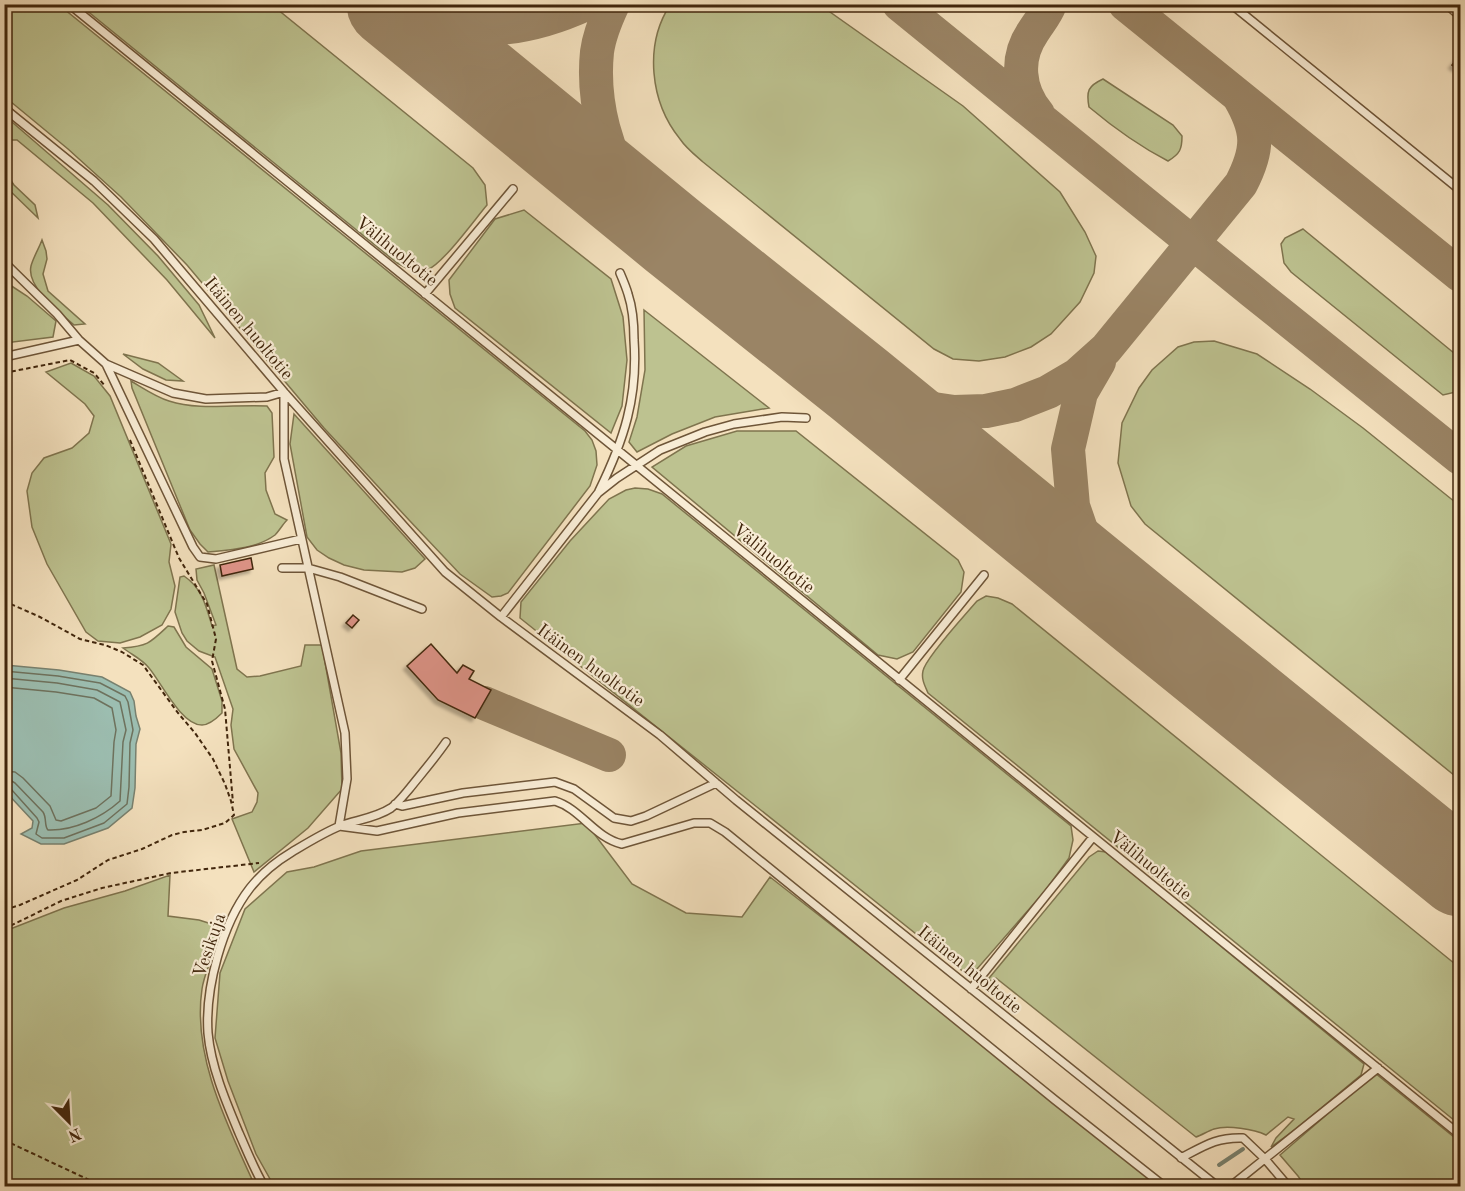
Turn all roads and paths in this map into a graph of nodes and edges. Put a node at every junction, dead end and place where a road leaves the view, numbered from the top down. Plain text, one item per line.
1 (69, 4) edge
2 (1231, 4) edge
3 (1446, 4) edge
4 (1461, 16) edge
5 (4, 108) edge
6 (513, 189) dead end
7 (1461, 190) edge
8 (4, 262) edge
9 (620, 273) dead end
10 (426, 294) junction
11 (79, 340) junction
12 (4, 357) edge
13 (106, 364) junction
14 (4, 373) edge
15 (105, 386) dead end
16 (284, 392) junction
17 (806, 418) dead end
18 (129, 437) dead end
19 (617, 450) junction
20 (636, 466) junction
21 (598, 493) junction
22 (301, 539) junction
23 (282, 568) dead end
24 (308, 568) junction
25 (984, 575) dead end
26 (4, 601) edge
27 (422, 609) dead end
28 (501, 617) junction
29 (899, 680) junction
30 (446, 742) dead end
31 (716, 783) junction
32 (394, 804) junction
33 (234, 815) junction
34 (339, 826) junction
35 (1093, 837) junction
36 (267, 861) dead end
37 (4, 910) edge
38 (4, 930) edge
39 (971, 989) junction
40 (1378, 1068) junction
41 (1461, 1135) edge
42 (4, 1140) edge
43 (1181, 1158) junction
44 (1266, 1159) junction
45 (102, 1186) edge
46 (264, 1186) edge
47 (1164, 1186) edge
48 (1217, 1186) edge
49 (1232, 1186) edge
50 (1288, 1186) edge

1 - 10 lane, Välihuoltotie
2 - 7 lane
3 - 4 lane
5 - 16 lane, Itäinen huoltotie
6 - 10 lane
8 - 11 lane
9 - 19 lane
10 - 19 lane, Välihuoltotie
11 - 12 lane
11 - 13 lane
13 - 16 lane
13 - 22 lane
14 - 15 path
16 - 22 lane
16 - 28 lane, Itäinen huoltotie
17 - 20 lane
18 - 33 path
19 - 20 lane, Välihuoltotie
19 - 21 lane
20 - 21 lane
20 - 29 lane, Välihuoltotie
21 - 28 lane
22 - 24 lane
23 - 24 lane
24 - 27 lane
24 - 34 lane
25 - 29 lane
26 - 33 path
28 - 31 lane, Itäinen huoltotie
29 - 35 lane, Välihuoltotie
30 - 32 lane
31 - 32 lane
31 - 39 lane, Itäinen huoltotie
32 - 34 lane, Vesikuja
33 - 37 path
34 - 46 lane, Vesikuja
34 - 47 lane
35 - 39 lane
35 - 40 lane, Välihuoltotie
36 - 38 path
39 - 43 lane, Itäinen huoltotie
40 - 41 lane, Välihuoltotie
40 - 44 lane
42 - 45 path
43 - 44 lane
43 - 48 lane, Itäinen huoltotie
44 - 49 lane
44 - 50 lane

